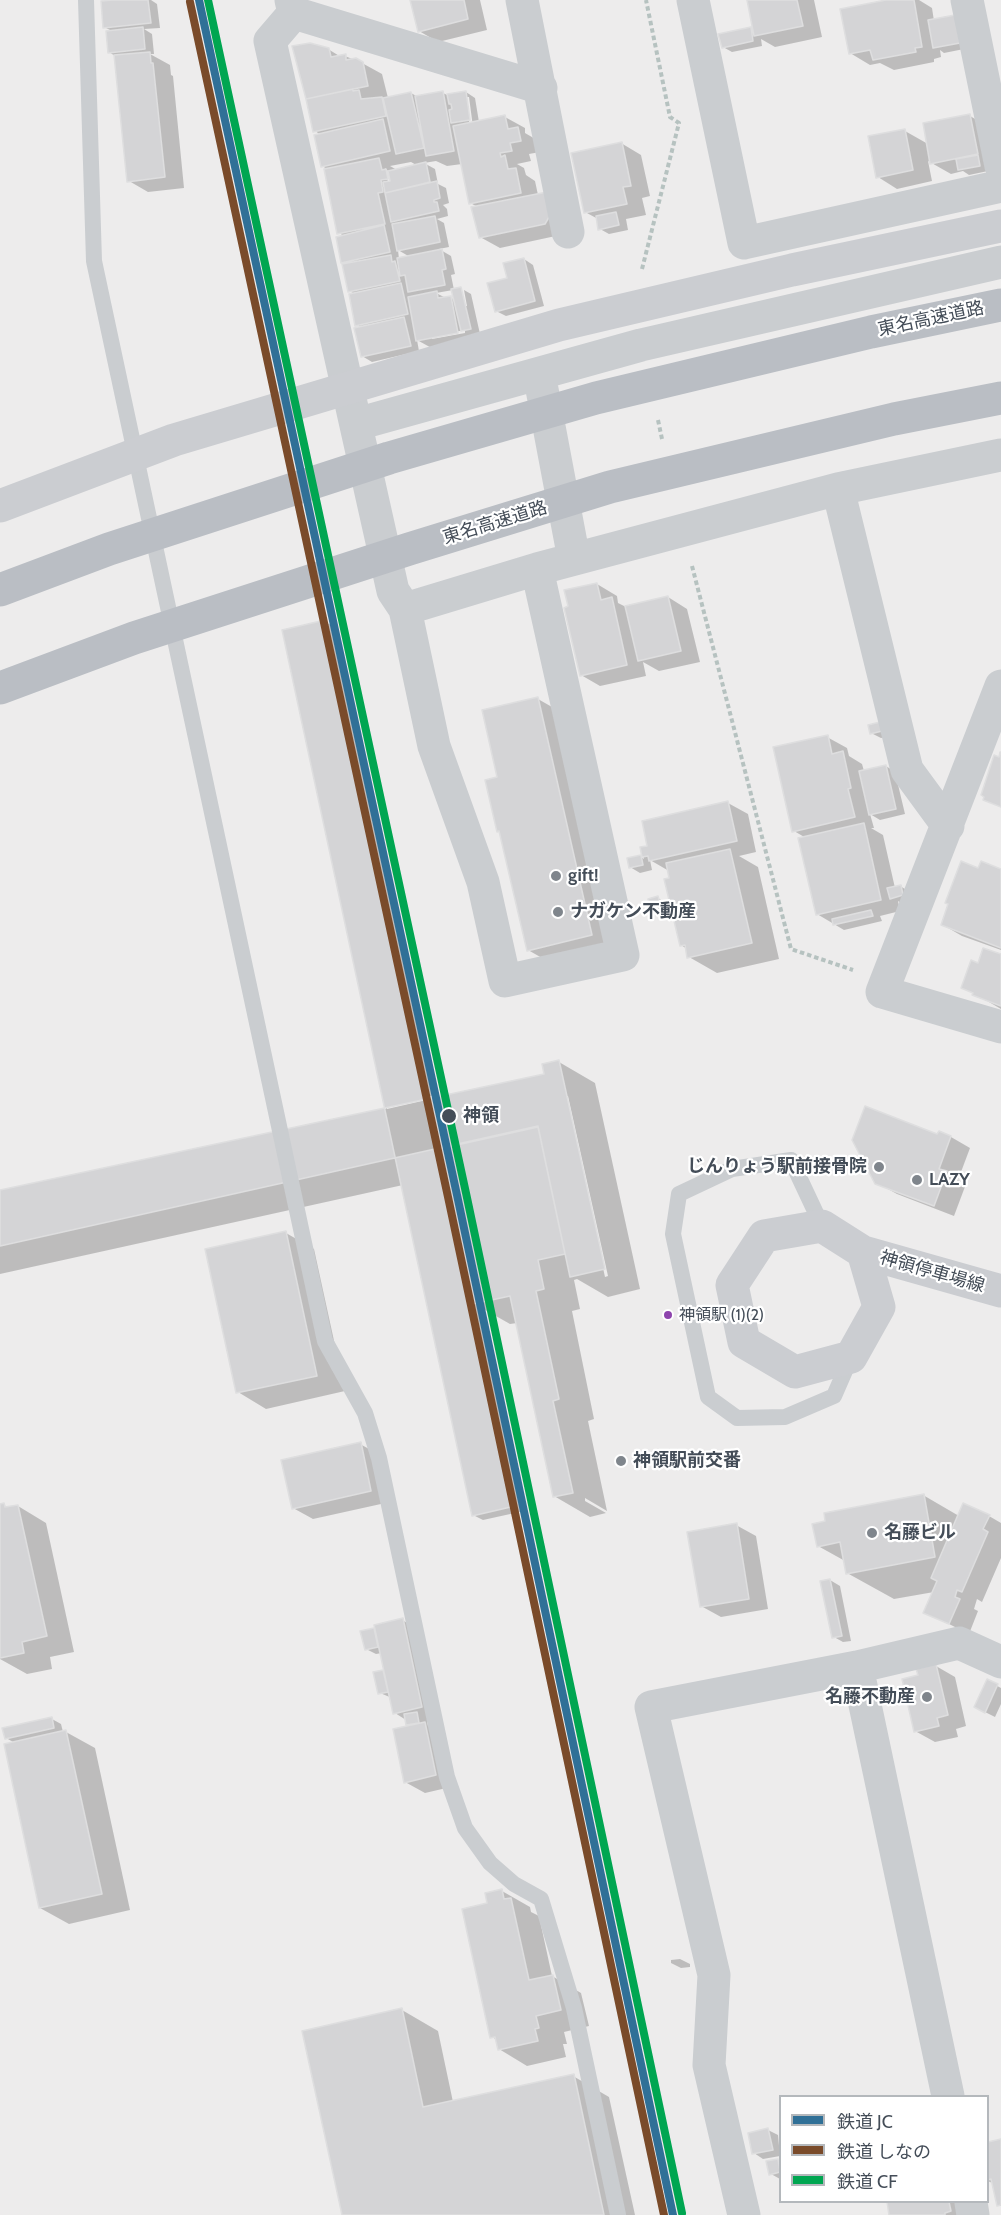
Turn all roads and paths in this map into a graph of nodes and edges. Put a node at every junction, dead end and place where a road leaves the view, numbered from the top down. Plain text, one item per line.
1 (86, 0) edge
2 (522, 0) edge
3 (693, 0) edge
4 (967, 0) edge
5 (293, 7) edge
6 (541, 88) junction
7 (1001, 166) edge
8 (1001, 186) edge
9 (1001, 226) edge
10 (568, 232) dead end
11 (1001, 262) edge
12 (1001, 305) edge
13 (539, 372) junction
14 (1001, 398) edge
15 (357, 424) junction
16 (1001, 455) edge
17 (838, 489) junction
18 (0, 506) edge
19 (574, 559) junction
20 (537, 569) junction
21 (0, 590) edge
22 (405, 609) junction
23 (1001, 686) edge
24 (0, 688) edge
25 (948, 826) junction
26 (1001, 1027) edge
27 (822, 1226) junction
28 (863, 1252) junction
29 (1001, 1291) edge
30 (851, 1357) junction
31 (1001, 1662) edge
32 (857, 1667) junction
33 (948, 2095) edge
34 (618, 2215) edge
35 (744, 2215) edge

1 - 34 lane
2 - 6 street
3 - 8 street
4 - 7 street
5 - 6 street
5 - 15 street
6 - 10 street
9 - 18 street
11 - 13 street
12 - 21 highway, 東名高速道路
13 - 15 street
13 - 19 street
14 - 24 highway, 東名高速道路
15 - 22 street
16 - 17 street
17 - 19 street
17 - 25 street
19 - 20 street
20 - 22 street
20 - 22 street
23 - 25 street
25 - 26 street
27 - 28 street
27 - 30 street
27 - 30 lane
28 - 29 street, 神領停車場線
28 - 30 street
31 - 32 street
32 - 33 street
32 - 35 street

